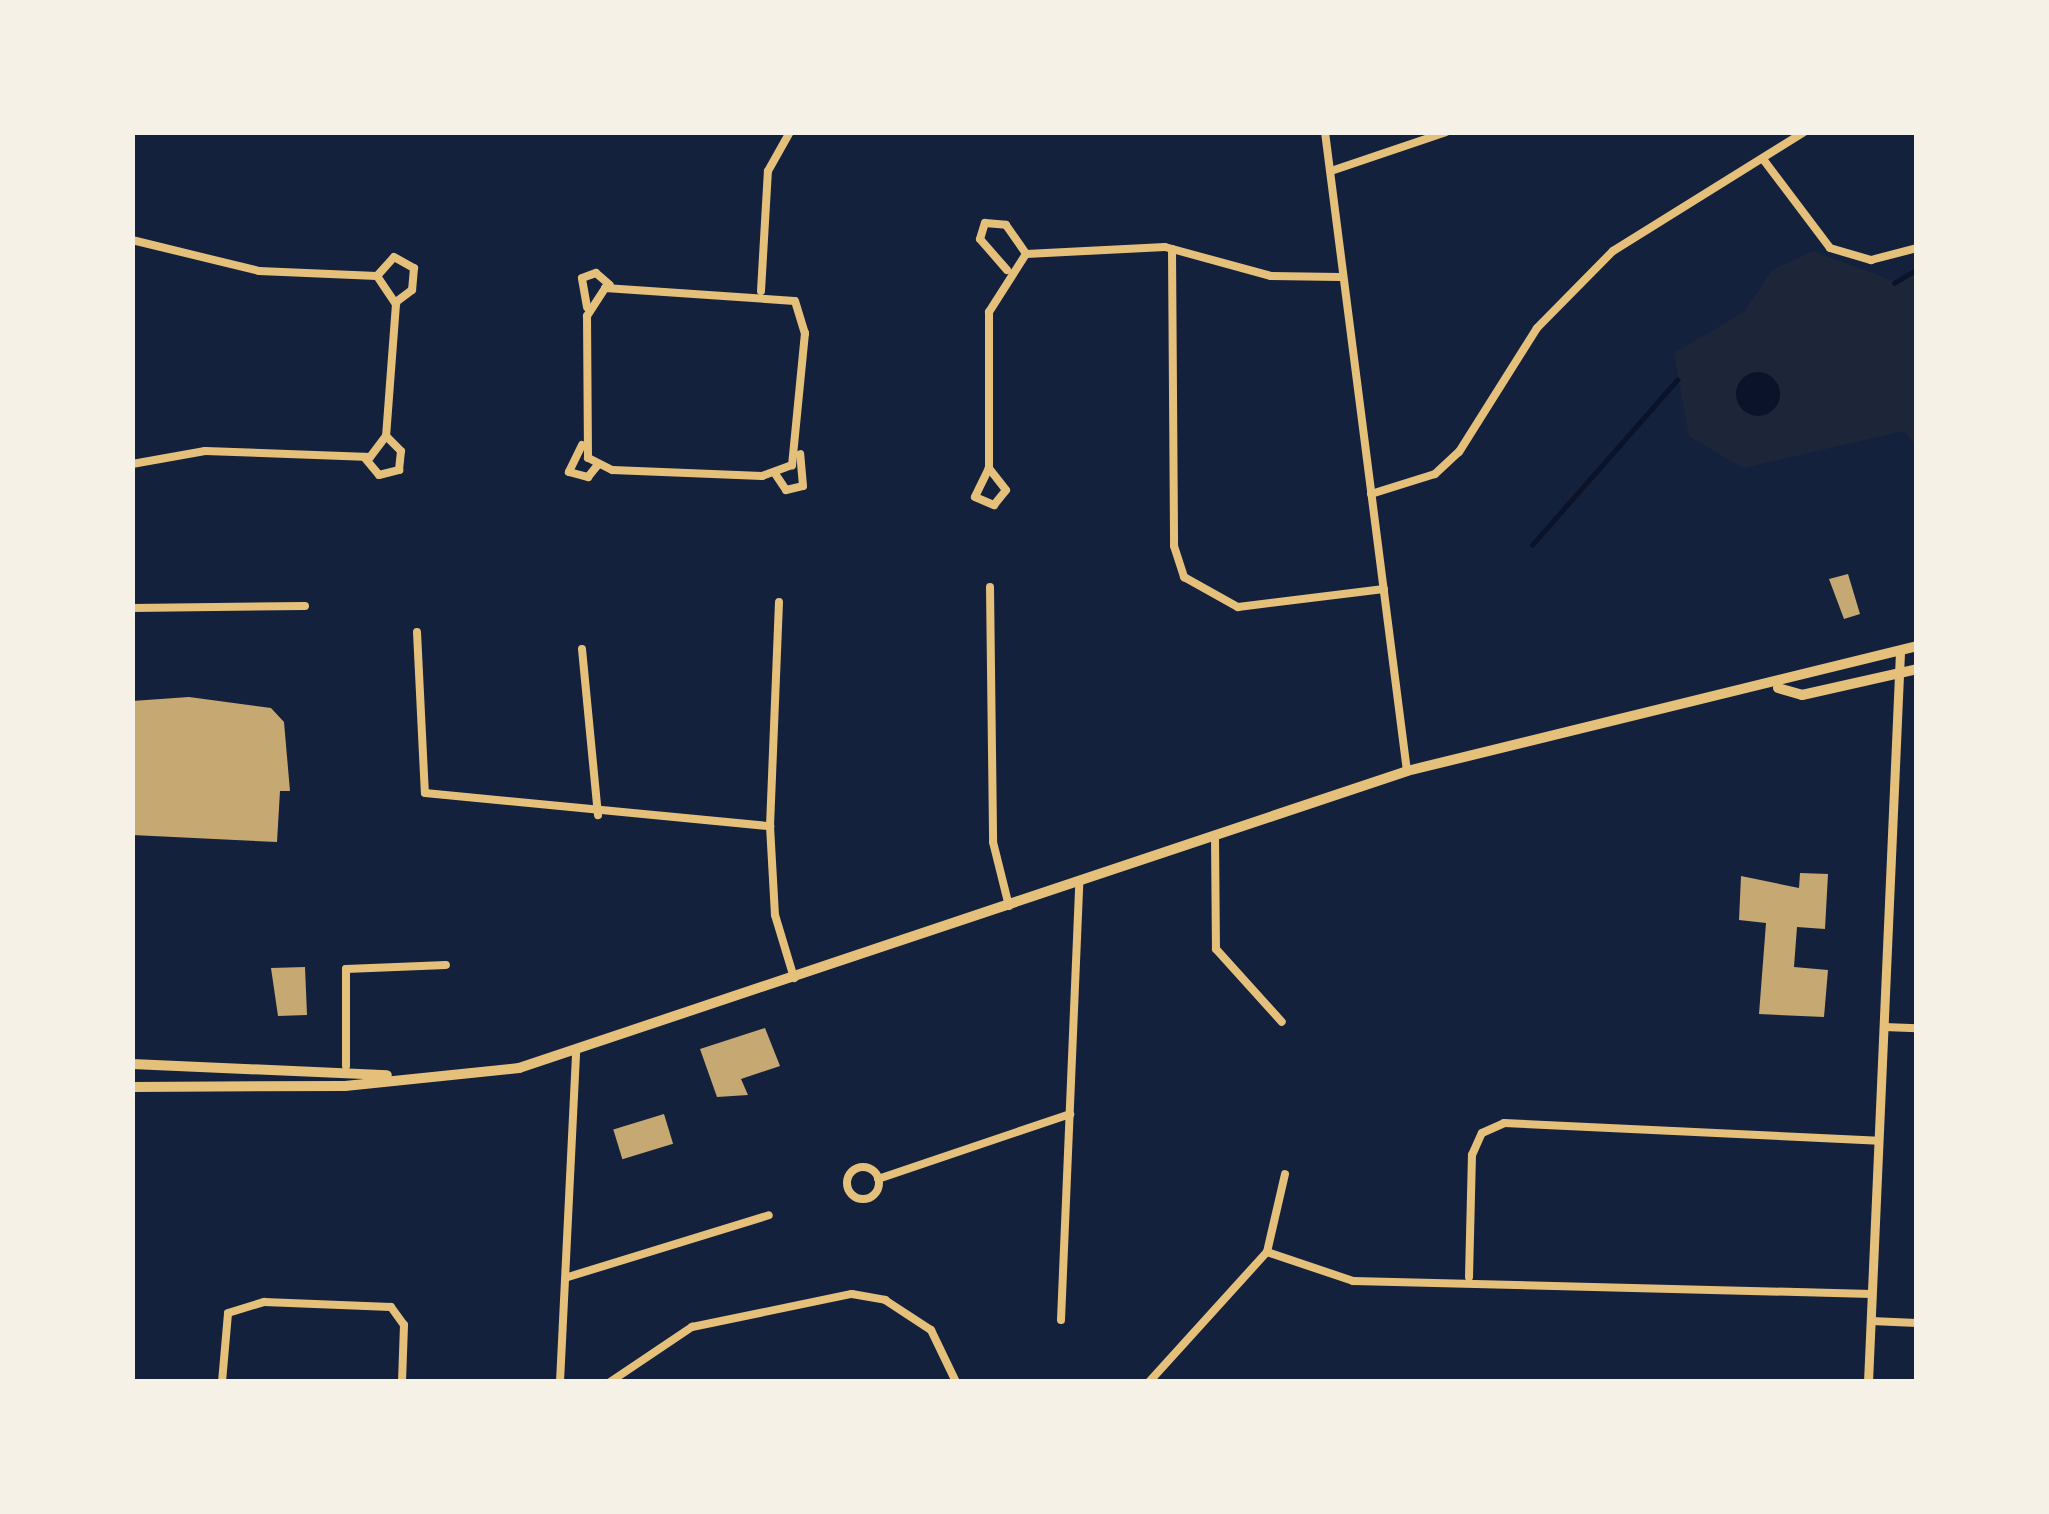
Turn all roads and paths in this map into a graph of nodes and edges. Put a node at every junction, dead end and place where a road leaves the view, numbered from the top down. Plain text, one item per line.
1 (790, 132) edge
2 (1325, 132) edge
3 (1446, 132) edge
4 (1804, 132) edge
5 (1763, 159) junction
6 (1331, 171) junction
7 (132, 240) edge
8 (1917, 248) edge
9 (1172, 249) junction
10 (1026, 254) junction
11 (1007, 270) junction
12 (377, 276) junction
13 (1340, 278) junction
14 (610, 286) junction
15 (760, 291) junction
16 (396, 302) junction
17 (588, 308) junction
18 (386, 436) junction
19 (582, 446) junction
20 (799, 454) junction
21 (364, 457) junction
22 (132, 464) edge
23 (598, 466) junction
24 (989, 468) junction
25 (776, 476) junction
26 (1371, 494) junction
27 (990, 586) dead end
28 (1384, 589) junction
29 (779, 602) dead end
30 (305, 606) dead end
31 (132, 608) edge
32 (417, 632) dead end
33 (1917, 646) edge
34 (582, 649) dead end
35 (1900, 651) junction
36 (1917, 669) edge
37 (1901, 674) junction
38 (1778, 688) junction
39 (1407, 771) junction
40 (598, 815) junction
41 (770, 826) junction
42 (1215, 837) junction
43 (1079, 883) junction
44 (1010, 907) junction
45 (446, 965) dead end
46 (794, 980) junction
47 (1282, 1022) dead end
48 (1884, 1027) junction
49 (1917, 1028) edge
50 (577, 1052) junction
51 (132, 1064) edge
52 (346, 1066) junction
53 (396, 1077) junction
54 (132, 1087) edge
55 (1071, 1114) junction
56 (1879, 1142) junction
57 (1285, 1174) dead end
58 (878, 1179) junction
59 (769, 1215) dead end
60 (1267, 1252) junction
61 (568, 1277) junction
62 (1468, 1277) junction
63 (1872, 1294) junction
64 (1061, 1321) dead end
65 (1871, 1322) junction
66 (1917, 1323) edge
67 (222, 1382) edge
68 (402, 1382) edge
69 (560, 1382) edge
70 (610, 1382) edge
71 (956, 1382) edge
72 (1149, 1382) edge
73 (1868, 1382) edge

1 - 15 street
2 - 6 street
3 - 6 street
4 - 5 street
5 - 8 street
5 - 26 street
6 - 13 street
7 - 12 street
9 - 10 street
9 - 13 street
9 - 28 street
10 - 11 street
10 - 11 street
11 - 24 street
12 - 16 street
12 - 16 street
13 - 26 street
14 - 15 street
14 - 17 street
14 - 17 street
15 - 20 street
16 - 18 street
17 - 19 street
18 - 21 street
18 - 21 street
19 - 23 street
19 - 23 street
20 - 25 street
20 - 25 street
21 - 22 street
23 - 25 street
24 - 24 street
26 - 28 street
27 - 44 street
28 - 39 street
29 - 41 street
30 - 31 street
32 - 40 street
33 - 35 main road
34 - 40 street
35 - 37 street
35 - 38 main road
36 - 37 main road
37 - 38 main road
37 - 48 street
38 - 39 main road
39 - 42 main road
40 - 41 street
41 - 46 street
42 - 43 main road
42 - 47 street
43 - 44 main road
43 - 55 street
44 - 46 main road
45 - 52 street
46 - 50 main road
48 - 49 street
48 - 56 street
50 - 53 main road
50 - 61 street
51 - 52 main road
52 - 53 main road
53 - 54 main road
55 - 58 street
55 - 64 street
56 - 62 street
56 - 63 street
57 - 60 street
58 - 58 street
59 - 61 street
60 - 62 street
60 - 72 street
61 - 69 street
62 - 63 street
63 - 65 street
65 - 66 street
65 - 73 street
67 - 68 street
70 - 71 street

